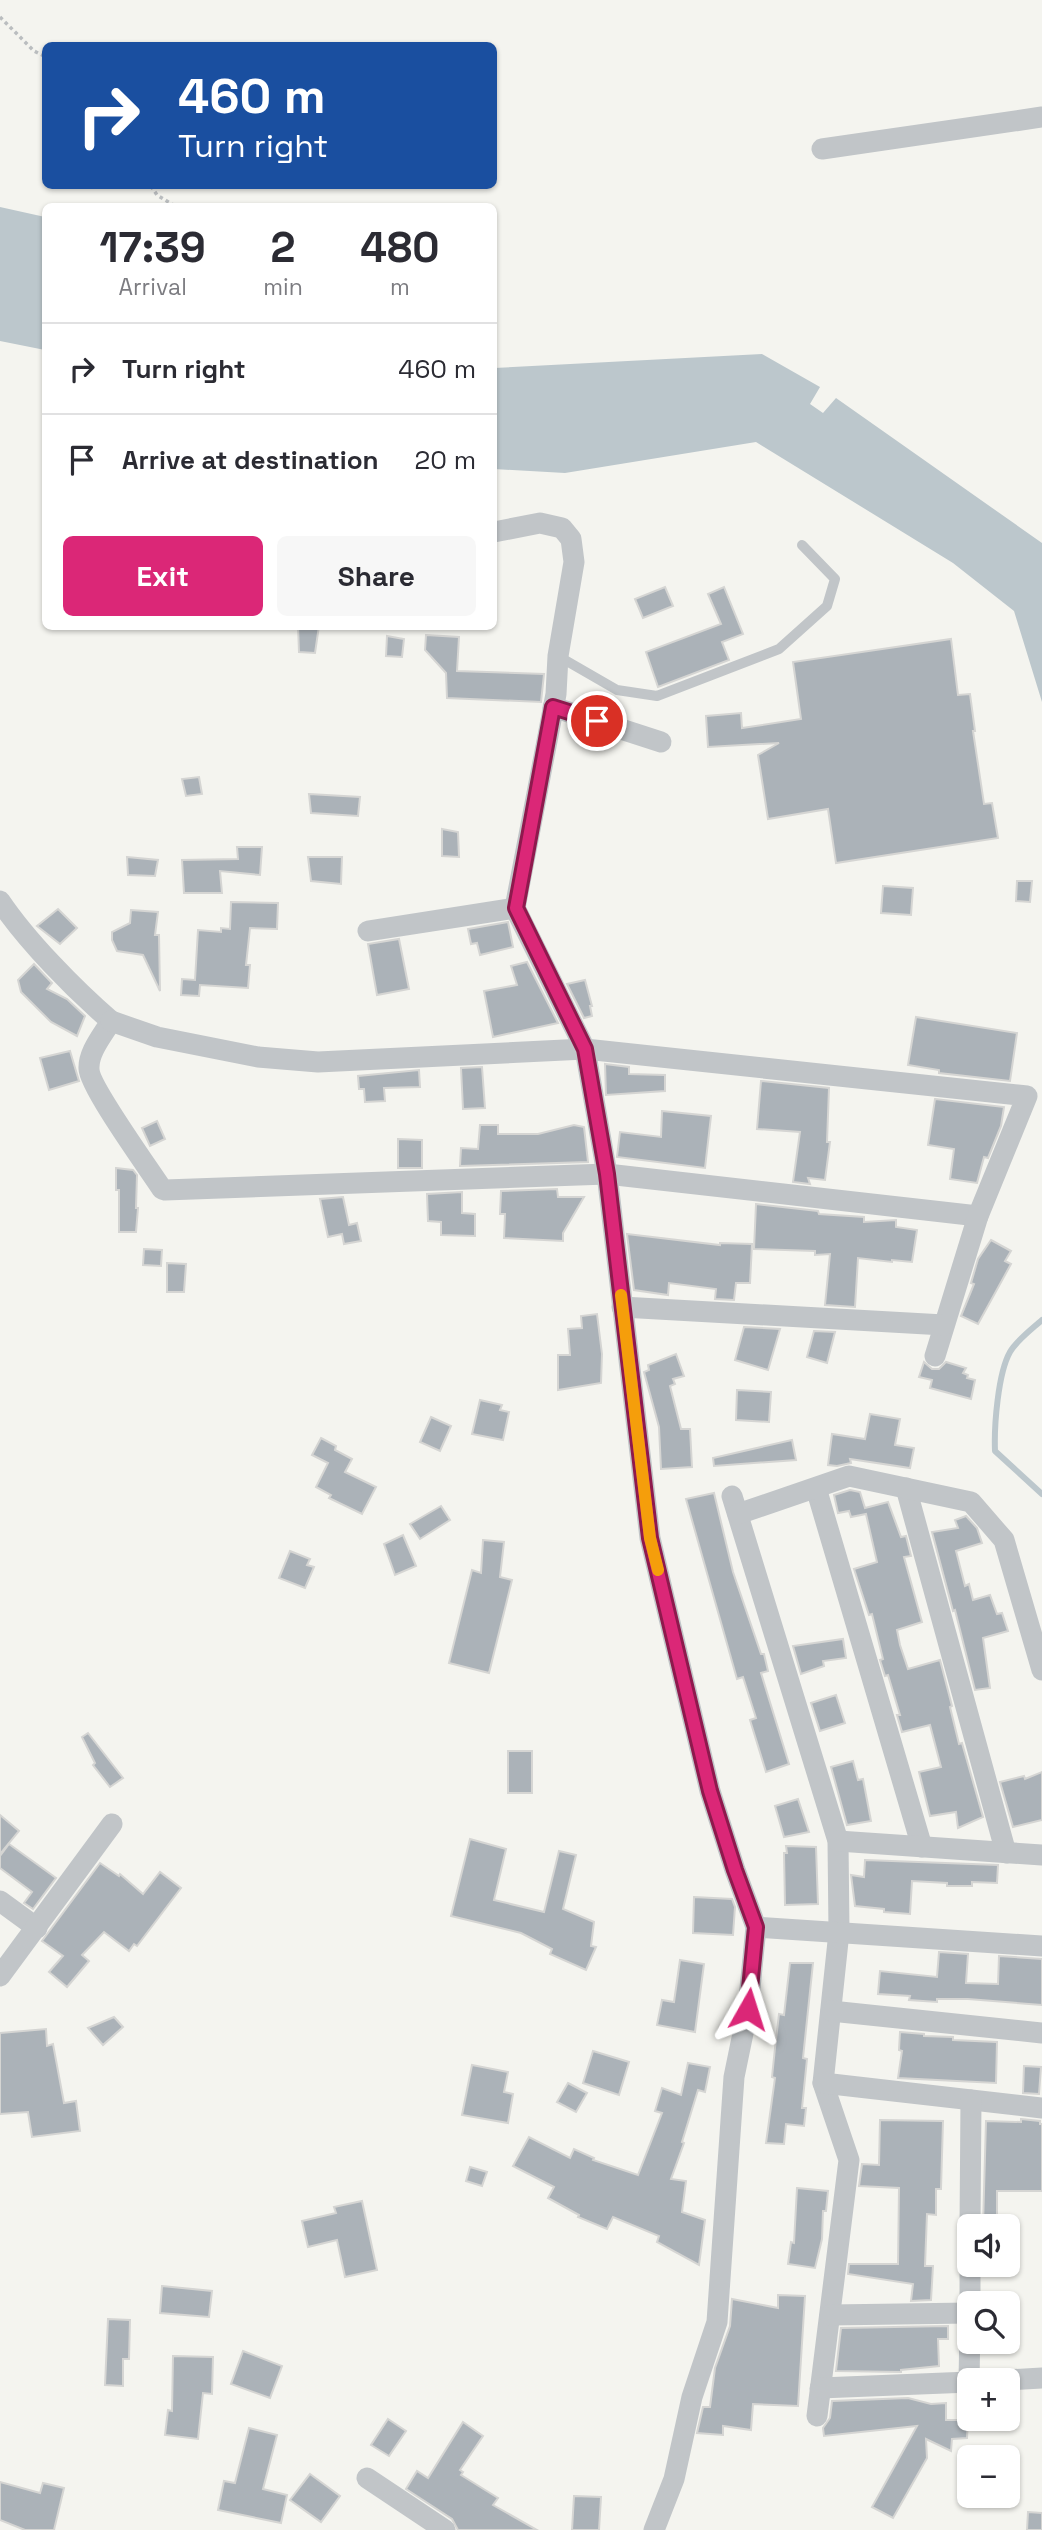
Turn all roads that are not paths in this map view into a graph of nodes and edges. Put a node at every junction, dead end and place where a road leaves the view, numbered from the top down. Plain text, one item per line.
1 (1042, 117) edge
2 (822, 149) dead end
3 (497, 531) edge
4 (802, 545) dead end
5 (558, 656) junction
6 (553, 707) junction
7 (661, 742) dead end
8 (0, 901) edge
9 (516, 908) junction
10 (368, 931) dead end
11 (111, 1021) junction
12 (585, 1049) junction
13 (607, 1174) junction
14 (978, 1216) junction
15 (622, 1307) junction
16 (944, 1325) junction
17 (935, 1356) dead end
18 (816, 1488) junction
19 (906, 1488) junction
20 (1042, 1670) edge
21 (112, 1824) dead end
22 (838, 1841) junction
23 (922, 1847) junction
24 (1006, 1853) junction
25 (1042, 1856) edge
26 (0, 1901) edge
27 (756, 1927) junction
28 (37, 1928) junction
29 (839, 1932) junction
30 (1042, 1946) edge
31 (0, 1976) edge
32 (831, 2011) junction
33 (1042, 2032) edge
34 (823, 2083) junction
35 (971, 2100) junction
36 (1042, 2108) edge
37 (970, 2214) edge
38 (957, 2313) edge
39 (830, 2315) junction
40 (1042, 2378) edge
41 (1020, 2379) edge
42 (957, 2382) edge
43 (820, 2388) junction
44 (817, 2416) dead end
45 (367, 2478) dead end
46 (446, 2530) edge
47 (654, 2530) edge

1 - 2 street
3 - 5 street
4 - 5 lane
5 - 6 street
6 - 7 street
6 - 9 street
8 - 11 street
9 - 10 street
9 - 12 street
11 - 12 street
11 - 13 street
12 - 13 street
12 - 14 street
13 - 14 street
13 - 15 street
14 - 16 street
15 - 16 street
15 - 27 street
16 - 17 street
18 - 19 street
18 - 22 street
18 - 23 street
19 - 20 street
19 - 24 street
21 - 28 street
22 - 23 street
22 - 29 street
23 - 24 street
24 - 25 street
26 - 28 street
27 - 29 street
27 - 47 street
28 - 31 street
29 - 30 street
29 - 32 street
32 - 33 street
32 - 34 street
34 - 35 street
34 - 39 street
35 - 36 street
35 - 37 street
38 - 39 street
39 - 43 street
40 - 41 street
42 - 43 street
43 - 44 street
45 - 46 street

